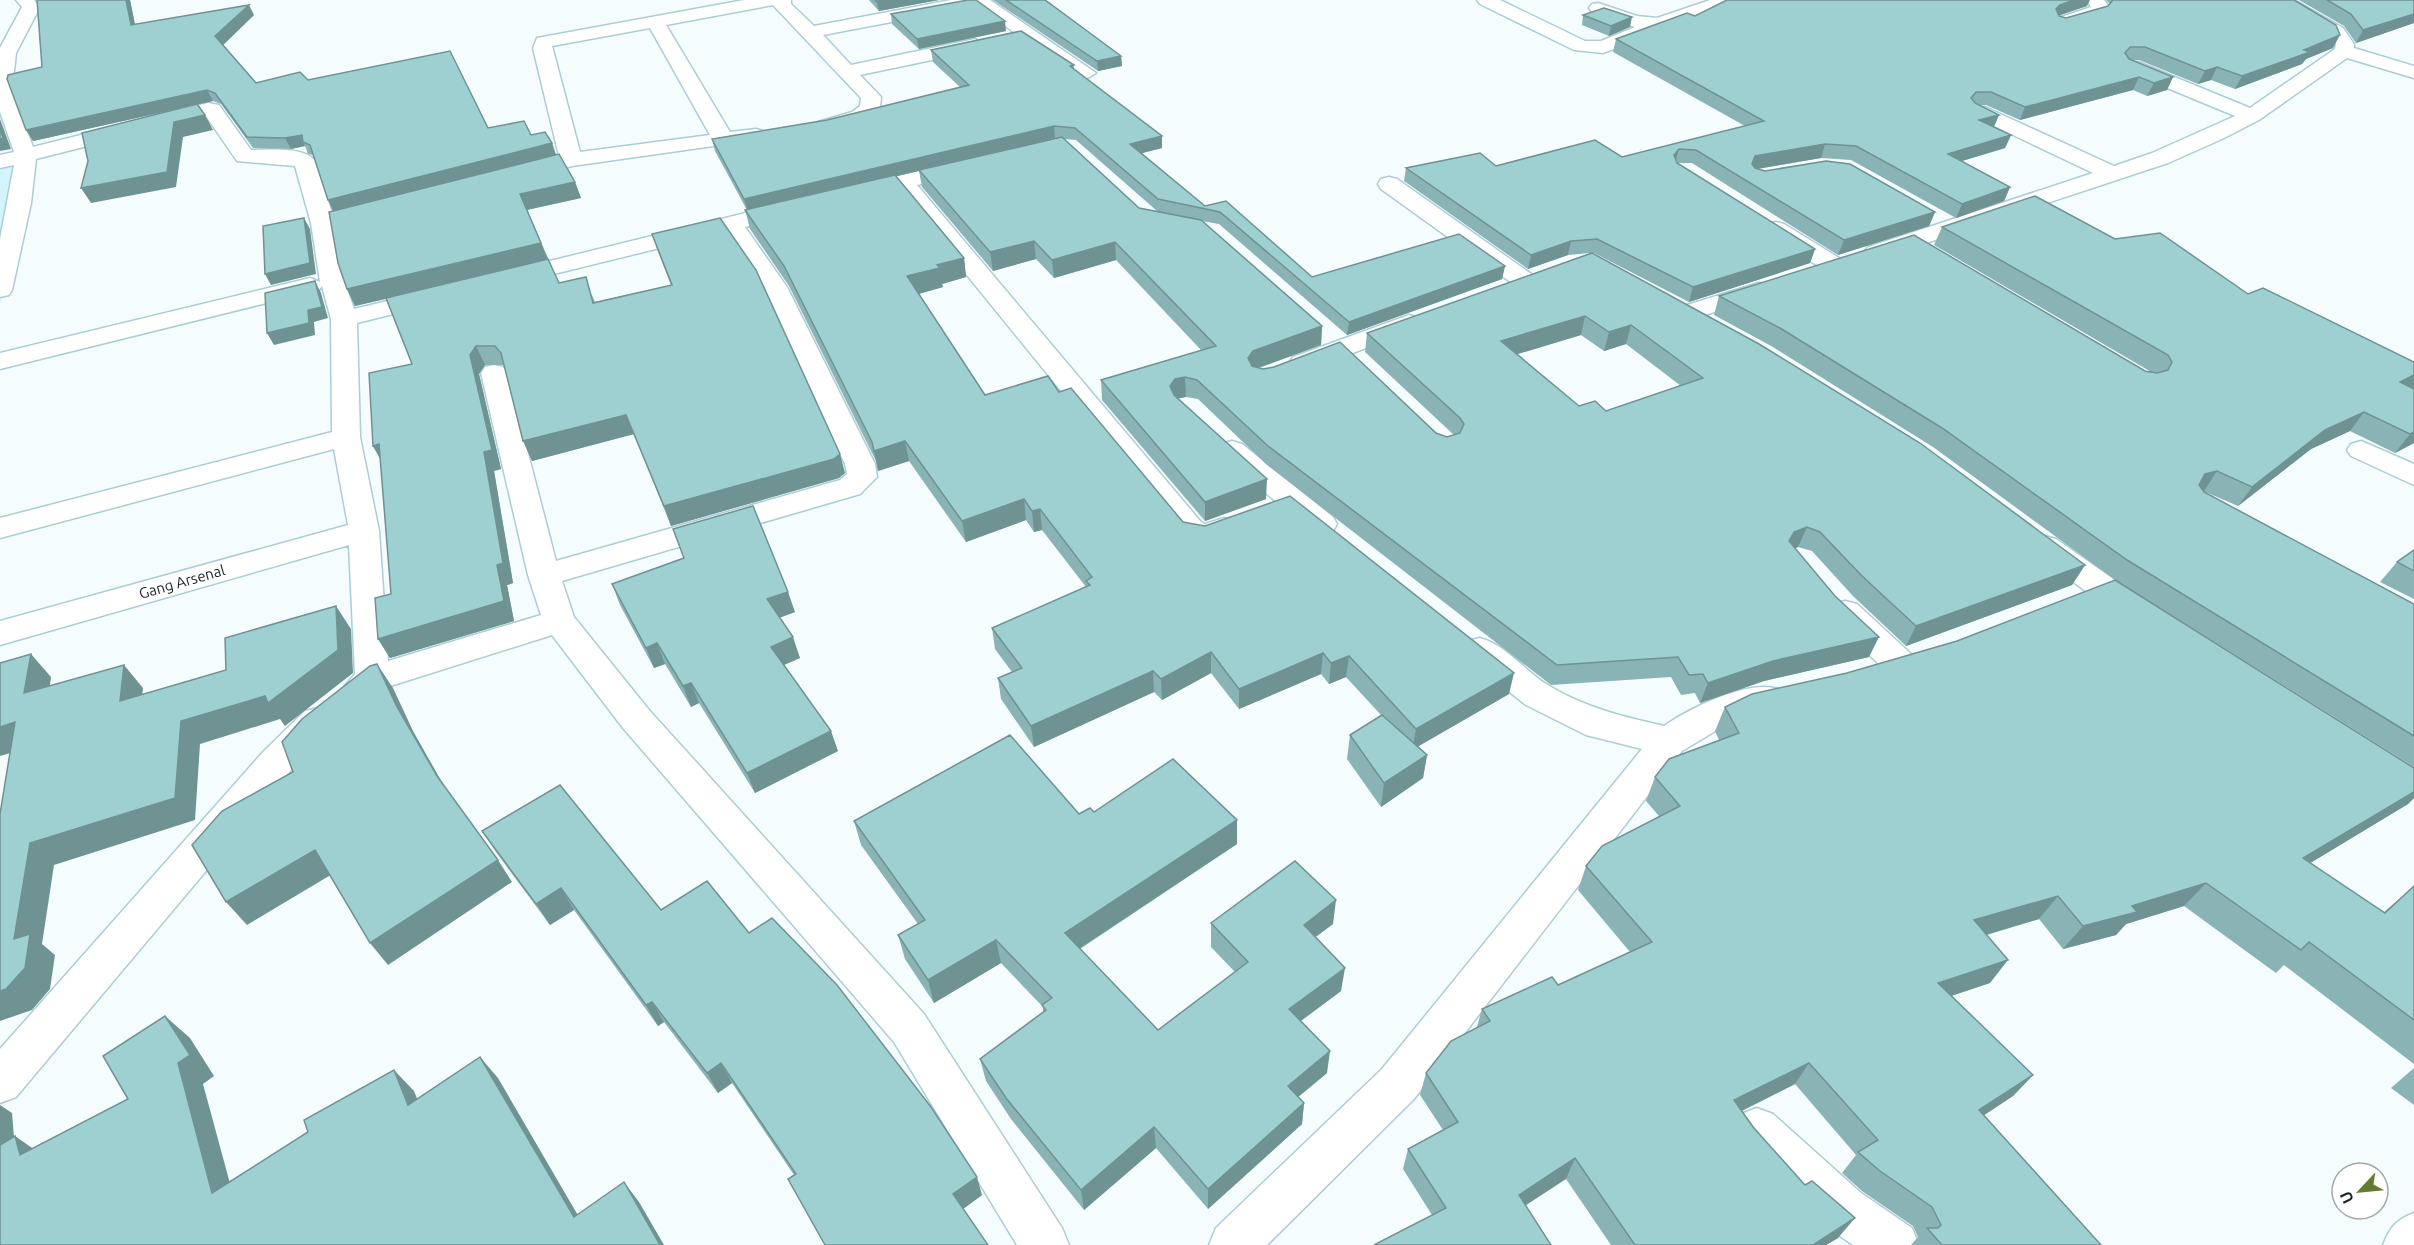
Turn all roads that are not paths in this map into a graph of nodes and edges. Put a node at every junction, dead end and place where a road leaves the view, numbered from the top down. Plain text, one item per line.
1 (25, 0) edge
2 (775, 0) edge
3 (979, 0) edge
4 (1486, 0) edge
5 (1727, 0) edge
6 (2095, 0) edge
7 (2281, 0) edge
8 (1598, 8) edge
9 (655, 22) junction
10 (2061, 23) edge
11 (1658, 24) junction
12 (812, 32) junction
13 (1026, 34) junction
14 (2344, 51) junction
15 (2131, 66) edge
16 (845, 72) junction
17 (2414, 72) edge
18 (1086, 73) dead end
19 (1978, 111) edge
20 (2252, 116) junction
21 (800, 129) edge
22 (778, 132) edge
23 (723, 140) junction
24 (26, 156) junction
25 (571, 160) junction
26 (0, 162) edge
27 (980, 164) edge
28 (2113, 174) junction
29 (495, 179) edge
30 (903, 182) junction
31 (1389, 184) dead end
32 (834, 198) edge
33 (812, 204) edge
34 (1923, 210) edge
35 (1759, 218) edge
36 (731, 224) junction
37 (1954, 228) junction
38 (1909, 242) junction
39 (1939, 259) edge
40 (1835, 266) junction
41 (332, 280) junction
42 (482, 285) edge
43 (0, 290) edge
44 (459, 290) edge
45 (1493, 293) edge
46 (1428, 316) edge
47 (344, 319) junction
48 (1725, 334) edge
49 (1333, 340) junction
50 (0, 361) edge
51 (1283, 370) edge
52 (1367, 371) edge
53 (494, 373) dead end
54 (1213, 431) edge
55 (346, 437) junction
56 (2361, 450) dead end
57 (2414, 476) edge
58 (1271, 510) junction
59 (0, 528) edge
60 (364, 531) junction
61 (2026, 532) edge
62 (1348, 545) edge
63 (544, 575) junction
64 (2102, 589) junction
65 (1828, 592) edge
66 (2070, 601) edge
67 (559, 621) junction
68 (2157, 625) edge
69 (1457, 631) edge
70 (0, 633) edge
71 (1930, 654) edge
72 (1898, 663) junction
73 (1866, 672) edge
74 (372, 680) junction
75 (1800, 690) edge
76 (1669, 741) junction
77 (0, 1082) edge
78 (1757, 1130) edge
79 (2414, 1238) edge
80 (1045, 1245) edge
81 (1233, 1245) edge
82 (1895, 1245) edge
83 (2407, 1245) edge

1 - 24 street
2 - 9 street
2 - 12 street
3 - 12 street
3 - 13 street
4 - 11 street
5 - 11 street
6 - 10 street
7 - 14 street
8 - 11 street
9 - 23 street
9 - 25 street
12 - 16 street
13 - 16 street
13 - 18 street
14 - 17 street
14 - 20 street
15 - 20 street
16 - 21 street
19 - 28 street
20 - 28 street
22 - 23 street
23 - 25 street
24 - 26 street
24 - 41 street
24 - 43 street
25 - 29 street
27 - 30 street
28 - 37 street
30 - 32 street
30 - 58 street
31 - 45 street
33 - 36 street
34 - 37 street
35 - 40 street
36 - 42 street
36 - 63 street
37 - 38 street
38 - 39 street
38 - 40 street
40 - 48 street
41 - 47 street
41 - 50 street
44 - 47 street
46 - 49 street
47 - 55 street
49 - 51 street
49 - 52 street
53 - 63 street
54 - 58 street
55 - 59 street
55 - 60 street
56 - 57 street
58 - 62 street
60 - 70 street, Gang Arsenal
60 - 74 street
61 - 64 street
63 - 67 street
64 - 66 street
64 - 68 street
65 - 72 street
67 - 74 street
67 - 80 street
69 - 76 street
71 - 72 street
72 - 73 street
74 - 77 street
75 - 76 street
76 - 81 street
78 - 82 street
79 - 83 street

